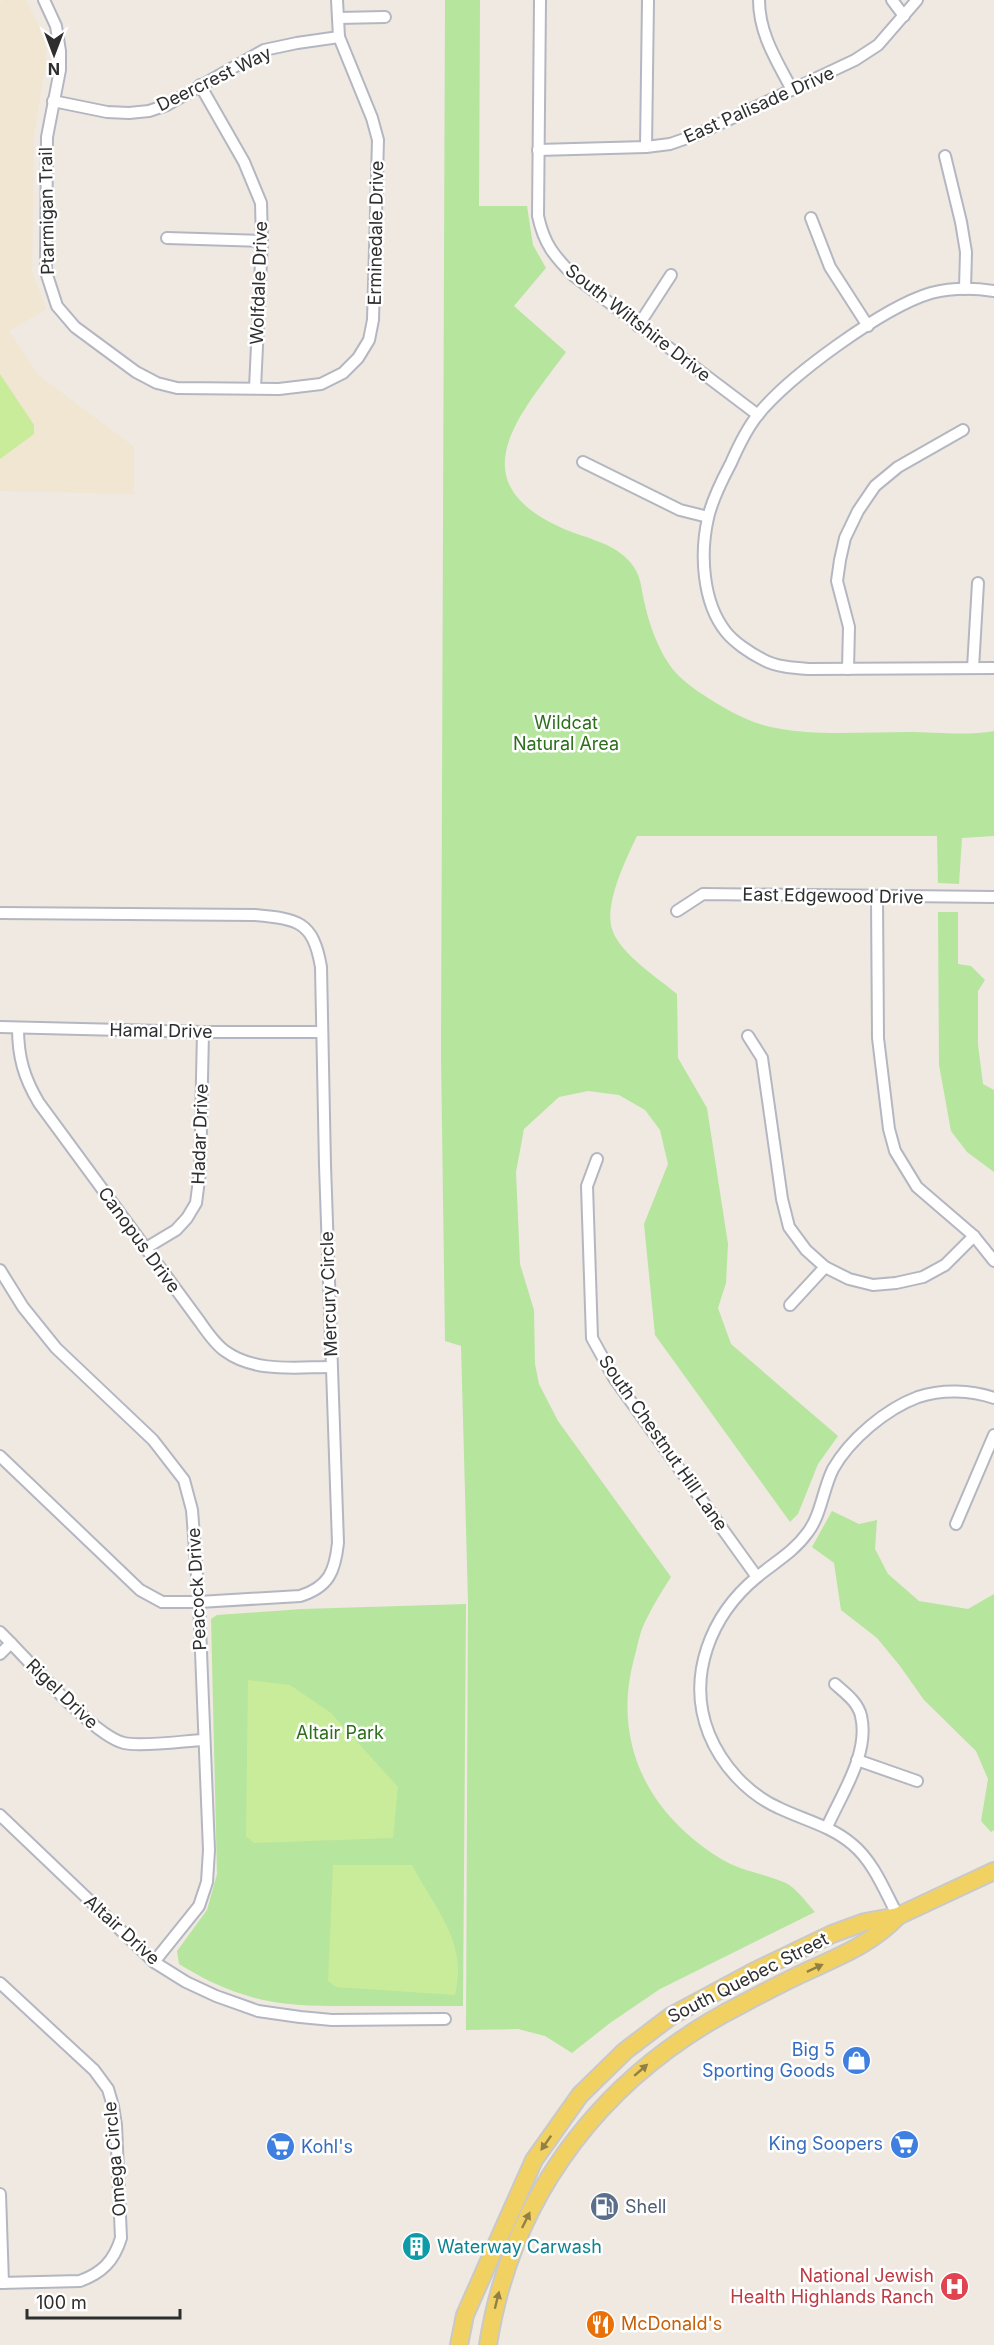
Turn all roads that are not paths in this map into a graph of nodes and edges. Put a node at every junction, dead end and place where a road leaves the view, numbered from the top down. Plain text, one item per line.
1 (44, 0) edge
2 (337, 0) edge
3 (540, 0) edge
4 (648, 0) edge
5 (759, 0) edge
6 (892, 0) edge
7 (917, 0) edge
8 (904, 16) junction
9 (385, 17) dead end
10 (338, 18) junction
11 (339, 37) junction
12 (200, 85) junction
13 (792, 90) junction
14 (54, 101) junction
15 (646, 147) junction
16 (538, 150) junction
17 (945, 156) dead end
18 (811, 219) dead end
19 (167, 238) dead end
20 (262, 241) junction
21 (671, 275) dead end
22 (964, 288) junction
23 (994, 291) edge
24 (638, 326) junction
25 (868, 326) junction
26 (255, 388) junction
27 (758, 415) junction
28 (963, 430) dead end
29 (583, 462) dead end
30 (708, 517) junction
31 (978, 583) dead end
32 (974, 668) junction
33 (994, 668) edge
34 (848, 669) junction
35 (876, 897) junction
36 (994, 897) edge
37 (677, 911) dead end
38 (0, 914) edge
39 (0, 1027) edge
40 (18, 1028) junction
41 (203, 1032) junction
42 (322, 1032) junction
43 (748, 1036) dead end
44 (597, 1159) dead end
45 (974, 1236) junction
46 (146, 1248) junction
47 (994, 1261) edge
48 (825, 1267) junction
49 (0, 1270) edge
50 (790, 1305) dead end
51 (331, 1367) junction
52 (994, 1398) edge
53 (994, 1435) edge
54 (0, 1456) edge
55 (956, 1524) dead end
56 (757, 1577) junction
57 (199, 1602) junction
58 (0, 1632) edge
59 (11, 1643) junction
60 (0, 1654) edge
61 (835, 1684) dead end
62 (203, 1740) junction
63 (857, 1760) junction
64 (917, 1781) dead end
65 (0, 1815) edge
66 (827, 1827) junction
67 (994, 1871) edge
68 (898, 1916) junction
69 (154, 1962) junction
70 (0, 1983) edge
71 (445, 2019) dead end
72 (0, 2194) edge
73 (2, 2283) edge
74 (459, 2345) edge
75 (488, 2345) edge

1 - 14 street, Ptarmigan Trail
2 - 10 street, Erminedale Drive
3 - 16 street, South Wiltshire Drive
4 - 15 street
5 - 13 street
6 - 8 street
7 - 8 street, East Palisade Drive
8 - 13 street, East Palisade Drive
9 - 10 street
10 - 11 street, Erminedale Drive
11 - 12 street, Deercrest Way
11 - 26 street, Erminedale Drive
12 - 14 street, Deercrest Way
12 - 20 street, Wolfdale Drive
13 - 15 street, East Palisade Drive
14 - 26 street, Ptarmigan Trail
15 - 16 street, East Palisade Drive
16 - 24 street, South Wiltshire Drive
17 - 22 street
18 - 25 street
19 - 20 street
20 - 26 street, Wolfdale Drive
21 - 24 street
22 - 23 street
22 - 25 street
24 - 27 street, South Wiltshire Drive
25 - 27 street
27 - 30 street
28 - 34 street
29 - 30 street
30 - 34 street
31 - 32 street
32 - 33 street
32 - 34 street
35 - 36 street, East Edgewood Drive
35 - 37 street, East Edgewood Drive
35 - 45 street
38 - 42 street, Mercury Circle
39 - 40 street, Hamal Drive
40 - 41 street, Hamal Drive
40 - 46 street, Canopus Drive
41 - 42 street, Hamal Drive
41 - 46 street, Hadar Drive
42 - 51 street, Mercury Circle
43 - 48 street
44 - 56 street, South Chestnut Hill Lane
45 - 47 street
45 - 48 street
46 - 51 street, Canopus Drive
48 - 50 street
49 - 57 street, Peacock Drive
51 - 57 street, Mercury Circle
52 - 56 street
53 - 55 street
54 - 57 street, Mercury Circle
56 - 66 street
57 - 62 street, Peacock Drive
58 - 59 street, Rigel Drive
59 - 60 street
59 - 62 street, Rigel Drive
61 - 63 street
62 - 69 street, Peacock Drive
63 - 64 street
63 - 66 street
65 - 69 street, Altair Drive
66 - 68 street
67 - 68 main road, South Quebec Street
68 -> 74 main road, South Quebec Street
75 -> 68 main road, South Quebec Street
69 - 71 street, Altair Drive
70 - 73 street, Omega Circle
72 - 73 street

